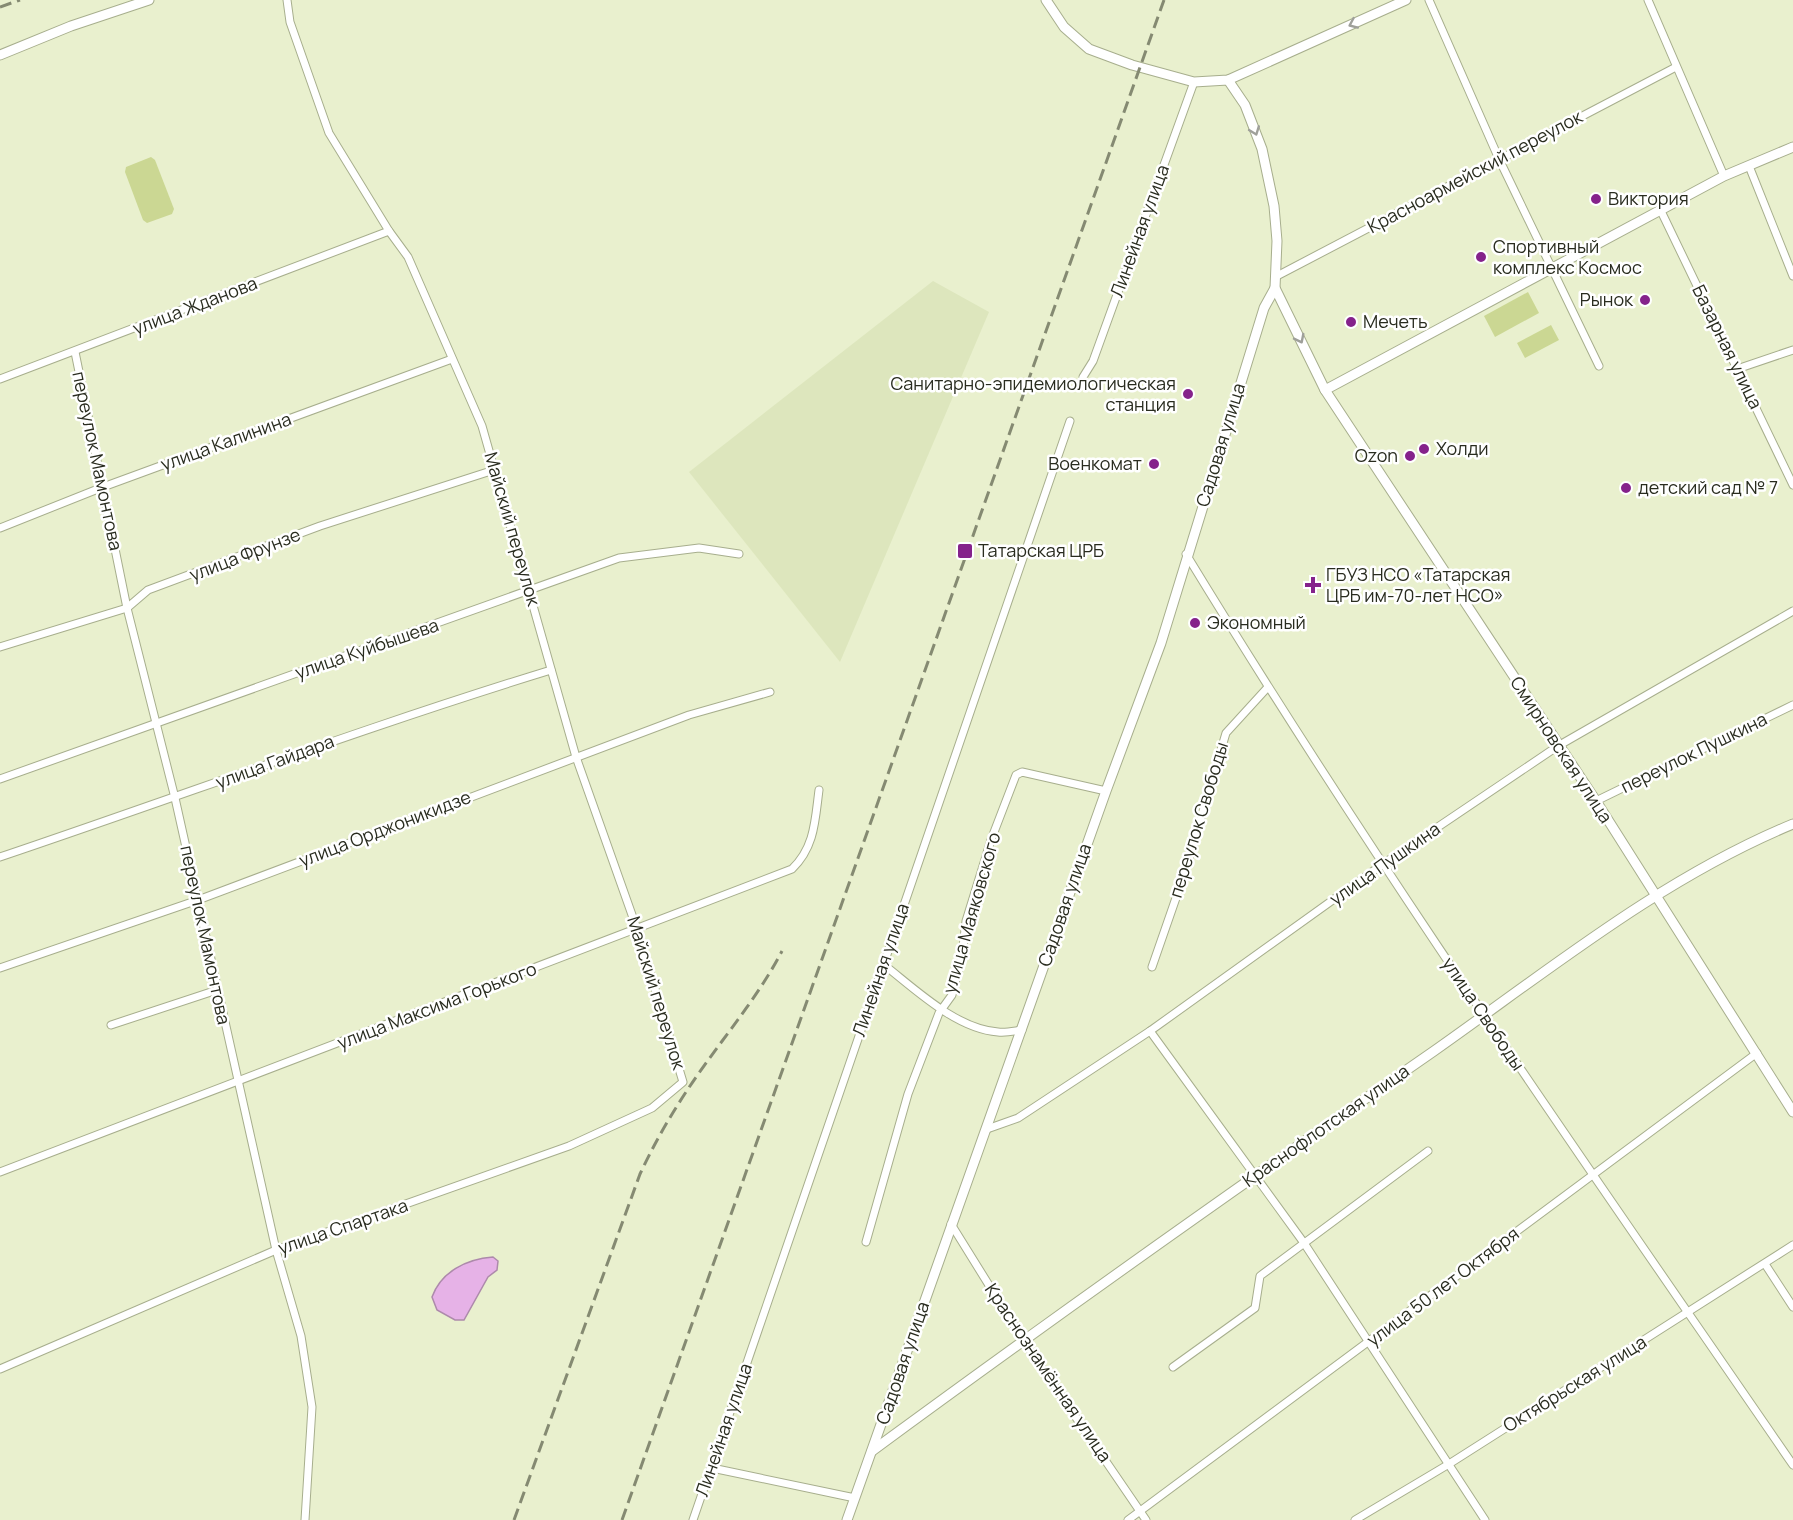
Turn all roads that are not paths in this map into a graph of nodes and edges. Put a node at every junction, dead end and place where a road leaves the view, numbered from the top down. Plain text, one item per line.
1 (149, 0) edge
2 (287, 0) edge
3 (1046, 0) edge
4 (1407, 0) edge
5 (1429, 0) edge
6 (1648, 0) edge
7 (0, 55) edge
8 (1676, 67) junction
9 (1228, 80) junction
10 (1194, 82) junction
11 (1793, 147) edge
12 (1498, 159) junction
13 (1749, 166) junction
14 (1724, 176) junction
15 (1660, 209) junction
16 (389, 231) junction
17 (1552, 266) junction
18 (1793, 276) edge
19 (1275, 277) junction
20 (1275, 288) junction
21 (1793, 350) edge
22 (75, 352) junction
23 (452, 359) junction
24 (1599, 366) dead end
25 (1737, 369) junction
26 (1083, 377) dead end
27 (0, 379) edge
28 (1325, 390) junction
29 (1070, 421) dead end
30 (494, 470) junction
31 (1793, 485) edge
32 (103, 487) junction
33 (0, 528) edge
34 (739, 554) dead end
35 (1186, 554) junction
36 (531, 591) junction
37 (127, 608) junction
38 (1793, 611) edge
39 (0, 647) edge
40 (550, 670) junction
41 (1268, 687) junction
42 (770, 692) dead end
43 (1793, 705) edge
44 (155, 723) junction
45 (1558, 746) junction
46 (576, 757) junction
47 (0, 779) edge
48 (819, 790) dead end
49 (1106, 791) junction
50 (175, 798) junction
51 (1596, 801) junction
52 (1793, 824) edge
53 (0, 857) edge
54 (1383, 864) junction
55 (1655, 896) junction
56 (198, 900) junction
57 (638, 930) junction
58 (883, 964) junction
59 (1152, 967) dead end
60 (0, 968) edge
61 (217, 990) junction
62 (942, 1008) junction
63 (1484, 1016) junction
64 (111, 1025) dead end
65 (1022, 1030) junction
66 (1150, 1031) junction
67 (1757, 1053) junction
68 (683, 1082) joint
69 (237, 1083) junction
70 (1793, 1112) edge
71 (987, 1129) junction
72 (1428, 1151) dead end
73 (0, 1172) edge
74 (1594, 1174) junction
75 (1253, 1176) junction
76 (951, 1224) junction
77 (866, 1242) dead end
78 (1304, 1243) junction
79 (1793, 1245) edge
80 (276, 1250) junction
81 (1765, 1264) junction
82 (1793, 1307) edge
83 (1688, 1313) junction
84 (1023, 1340) junction
85 (1370, 1341) junction
86 (1173, 1367) dead end
87 (0, 1368) edge
88 (872, 1451) junction
89 (1449, 1464) junction
90 (1793, 1465) edge
91 (711, 1468) junction
92 (855, 1498) junction
93 (1141, 1511) junction
94 (305, 1520) edge
95 (693, 1520) edge
96 (847, 1520) edge
97 (1128, 1520) edge
98 (1146, 1520) edge
99 (1355, 1520) edge
100 (1485, 1520) edge

1 - 7 street
2 - 16 street, Майский переулок
3 - 10 street
4 -> 9 street
5 - 12 street
6 - 8 street
8 - 12 street, Красноармейский переулок
8 - 14 street
9 - 10 street
9 -> 19 street
10 - 26 street, Линейная улица
11 - 13 street
12 - 17 street
12 - 19 street, Красноармейский переулок
13 - 14 street
13 - 18 street
14 - 15 street
15 - 17 street
15 - 25 street, Базарная улица
16 - 22 street, улица Жданова
16 - 23 street, Майский переулок
17 - 24 street
17 - 28 street
19 - 20 street
20 -> 28 street, Смирновская улица
20 - 35 street, Садовая улица
21 - 25 street
22 - 27 street, улица Жданова
22 - 32 street, переулок Мамонтова
23 - 30 street, Майский переулок
23 - 32 street, улица Калинина
25 - 31 street, Базарная улица
28 - 45 street, Смирновская улица
29 - 58 street, Линейная улица
30 - 36 street, Майский переулок
30 - 37 street, улица Фрунзе
32 - 33 street, улица Калинина
32 - 37 street, переулок Мамонтова
34 - 36 street, улица Куйбышева
35 - 41 street, улица Свободы
35 - 49 street, Садовая улица
36 - 40 street, Майский переулок
36 - 44 street, улица Куйбышева
37 - 39 street, улица Фрунзе
37 - 44 street, переулок Мамонтова
38 - 45 street, улица Пушкина
40 - 46 street, Майский переулок
40 - 50 street, улица Гайдара
41 - 54 street, улица Свободы
41 - 59 street, переулок Свободы
42 - 46 street, улица Орджоникидзе
43 - 51 street, переулок Пушкина
44 - 47 street, улица Куйбышева
44 - 50 street, переулок Мамонтова
45 - 51 street, Смирновская улица
45 - 54 street, улица Пушкина
46 - 56 street, улица Орджоникидзе
46 - 57 street, Майский переулок
48 - 57 street, улица Максима Горького
49 - 62 street, улица Маяковского
49 - 65 street, Садовая улица
50 - 53 street, улица Гайдара
50 - 56 street, переулок Мамонтова
51 - 55 street, Смирновская улица
52 - 55 street, Краснофлотская улица
54 - 63 street, улица Свободы
54 - 66 street, улица Пушкина
55 - 63 street, Краснофлотская улица
55 - 67 street, Смирновская улица
56 - 60 street, улица Орджоникидзе
56 - 61 street, переулок Мамонтова
57 - 68 street, Майский переулок
57 - 69 street, улица Максима Горького
58 - 62 street
58 - 91 street, Линейная улица
61 - 64 street
61 - 69 street, переулок Мамонтова
62 - 65 street
62 - 77 street, улица Маяковского
63 - 74 street, улица Свободы
63 - 75 street, Краснофлотская улица
65 - 71 street, Садовая улица
66 - 71 street, улица Пушкина
66 - 75 street
67 - 70 street, Смирновская улица
67 - 74 street, улица 50 лет Октября
68 - 80 street, улица Спартака
69 - 73 street, улица Максима Горького
69 - 80 street, переулок Мамонтова
71 - 76 street, Садовая улица
72 - 78 street
74 - 83 street, улица Свободы
74 - 85 street, улица 50 лет Октября
75 - 78 street
75 - 84 street, Краснофлотская улица
76 - 84 street, Краснознамённая улица
76 - 88 street, Садовая улица
78 - 85 street
78 - 86 street
79 - 81 street, Октябрьская улица
80 - 87 street, улица Спартака
80 - 94 street, переулок Мамонтова
81 - 82 street
81 - 83 street, Октябрьская улица
83 - 89 street, Октябрьская улица
83 - 90 street, улица Свободы
84 - 88 street, Краснофлотская улица
84 - 93 street, Краснознамённая улица
85 - 89 street
85 - 93 street, улица 50 лет Октября
88 - 92 street, Садовая улица
89 - 99 street, Октябрьская улица
89 - 100 street
91 - 92 street
91 - 95 street, Линейная улица
92 - 96 street, Садовая улица
93 - 97 street, улица 50 лет Октября
93 - 98 street, Краснознамённая улица

